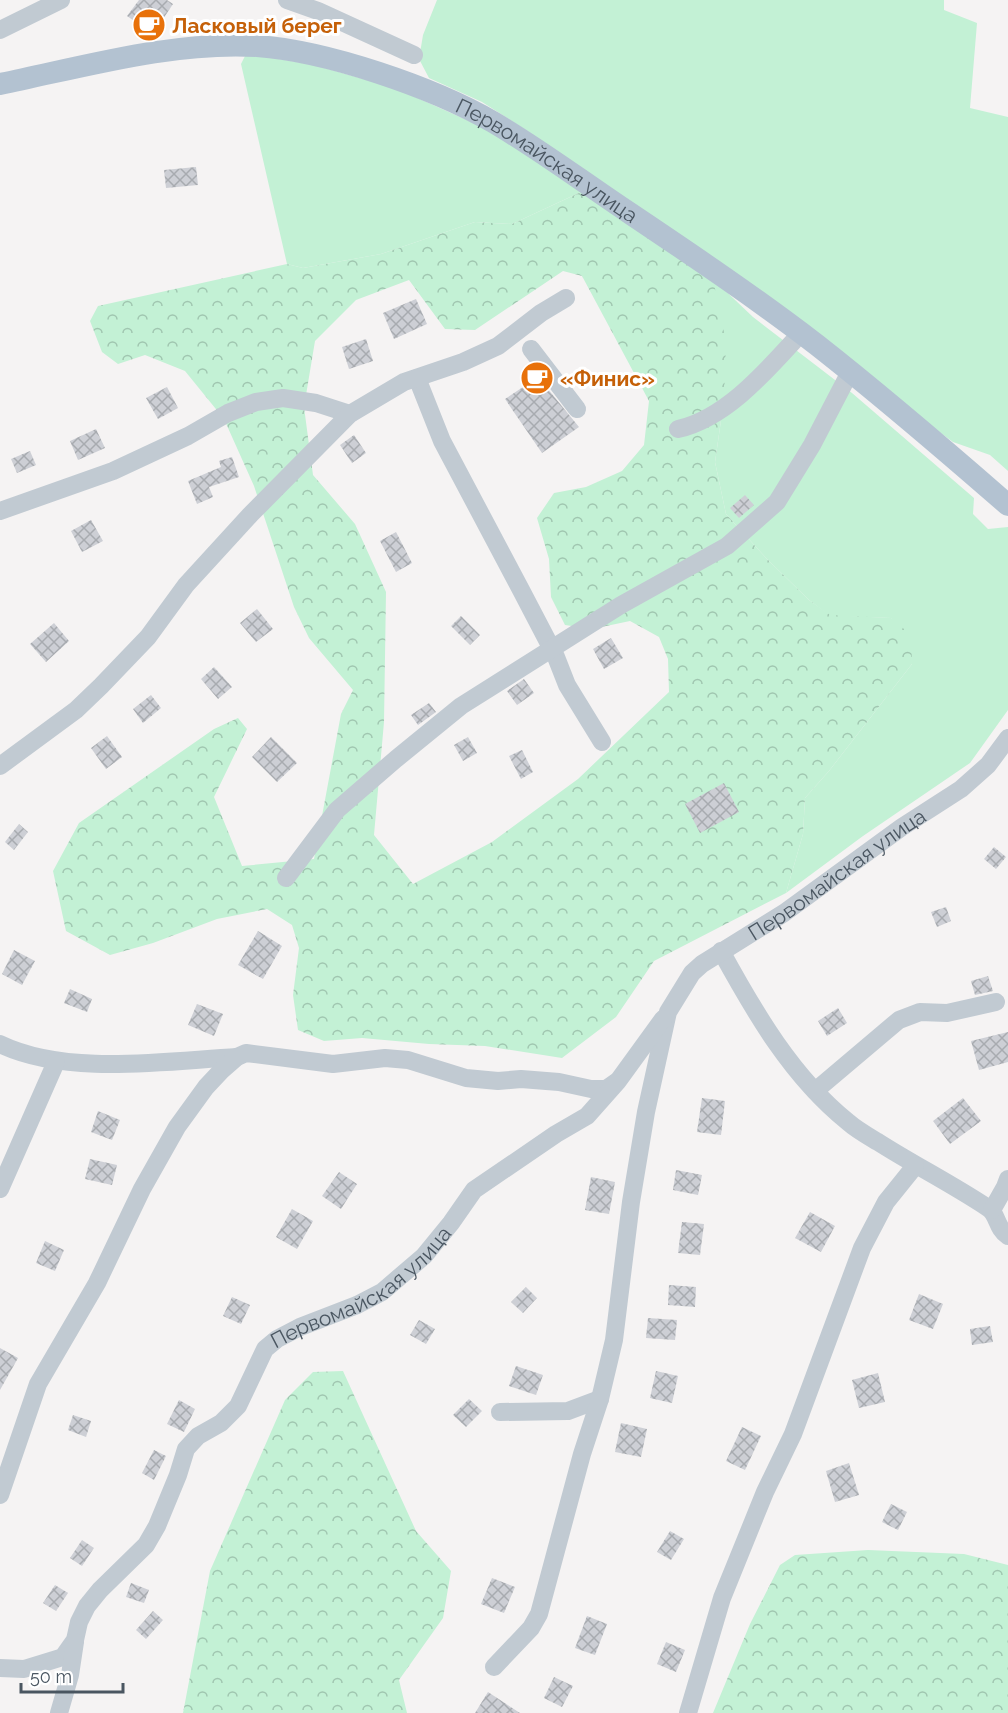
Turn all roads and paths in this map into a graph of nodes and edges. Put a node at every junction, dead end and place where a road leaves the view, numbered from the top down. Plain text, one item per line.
1 (61, 0) edge
2 (287, 0) edge
3 (0, 30) edge
4 (414, 55) dead end
5 (0, 84) edge
6 (566, 298) dead end
7 (801, 333) junction
8 (531, 349) dead end
9 (850, 372) junction
10 (417, 378) junction
11 (577, 409) dead end
12 (350, 414) junction
13 (678, 429) dead end
14 (1008, 505) edge
15 (0, 511) edge
16 (552, 650) junction
17 (1008, 738) edge
18 (602, 742) dead end
19 (0, 766) edge
20 (286, 878) dead end
21 (721, 951) junction
22 (996, 1002) dead end
23 (668, 1012) junction
24 (0, 1044) edge
25 (237, 1057) junction
26 (56, 1062) junction
27 (618, 1081) junction
28 (815, 1091) junction
29 (915, 1166) junction
30 (1008, 1179) edge
31 (0, 1189) edge
32 (992, 1210) junction
33 (1008, 1236) edge
34 (600, 1399) junction
35 (500, 1412) dead end
36 (0, 1495) edge
37 (75, 1640) junction
38 (494, 1666) dead end
39 (0, 1668) edge
40 (59, 1713) edge
41 (688, 1713) edge

1 - 3 street
2 - 4 street
5 - 7 main road, Первомайская улица
6 - 10 street
7 - 9 main road, Первомайская улица
7 - 13 street
8 - 11 street
9 - 14 main road, Первомайская улица
9 - 16 street
10 - 12 street
10 - 16 street
12 - 15 street
12 - 19 street
16 - 18 street
16 - 20 street
17 - 21 street, Первомайская улица
21 - 23 street, Первомайская улица
21 - 28 street
22 - 28 street
23 - 27 street, Первомайская улица
23 - 34 street, Первомайская улица
24 - 26 street
25 - 26 street
25 - 27 street
25 - 36 street
26 - 31 street
27 - 37 street, Первомайская улица
28 - 29 street
29 - 32 street
29 - 41 street
30 - 32 street
32 - 33 street
34 - 35 street
34 - 38 street, Первомайская улица
37 - 39 street, Первомайская улица
37 - 40 street

